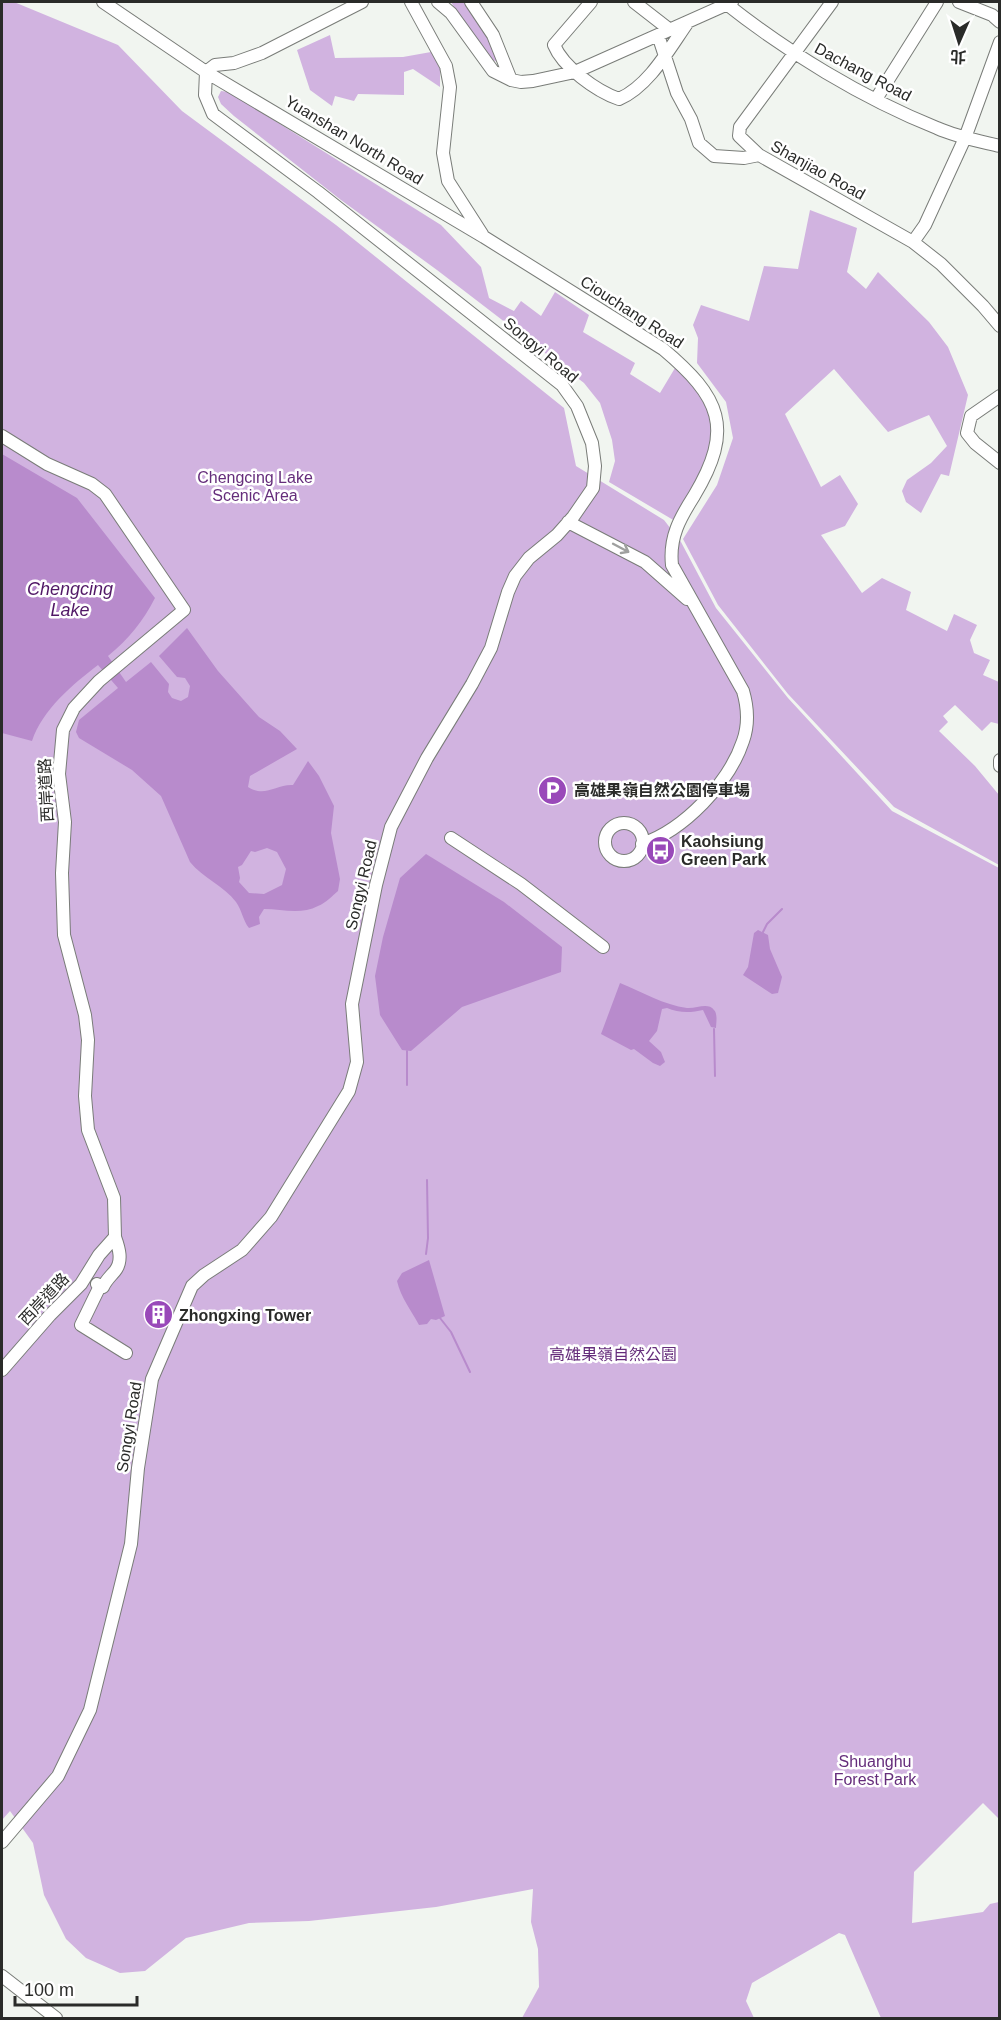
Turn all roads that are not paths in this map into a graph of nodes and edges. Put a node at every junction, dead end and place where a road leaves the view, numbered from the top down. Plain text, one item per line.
1 (103, 2) edge
2 (362, 2) edge
3 (411, 2) edge
4 (438, 2) edge
5 (471, 2) edge
6 (591, 2) edge
7 (634, 2) edge
8 (728, 2) edge
9 (832, 2) edge
10 (937, 2) edge
11 (959, 2) edge
12 (688, 21) junction
13 (999, 22) edge
14 (664, 32) junction
15 (999, 42) edge
16 (793, 53) junction
17 (666, 55) junction
18 (206, 72) junction
19 (575, 72) junction
20 (511, 80) junction
21 (876, 99) junction
22 (965, 138) junction
23 (999, 146) edge
24 (759, 155) junction
25 (484, 237) junction
26 (913, 242) junction
27 (999, 326) edge
28 (999, 396) edge
29 (2, 436) edge
30 (999, 463) edge
31 (584, 503) junction
32 (568, 522) junction
33 (540, 548) junction
34 (696, 607) junction
35 (999, 760) edge
36 (999, 766) edge
37 (451, 838) dead end
38 (642, 844) dead end
39 (603, 947) dead end
40 (115, 1237) junction
41 (86, 1276) junction
42 (100, 1286) junction
43 (126, 1353) dead end
44 (2, 1370) edge
45 (2, 1842) edge
46 (2, 1976) edge
47 (56, 2019) edge

1 - 18 street, Yuanshan North Road
2 - 18 street
3 - 25 street, Ciouchang Road
4 - 20 street
5 - 20 street
6 - 19 street
7 - 14 street
8 - 12 street
8 - 16 street, Dachang Road
9 - 16 street
10 - 21 street
11 - 13 street
12 - 14 street
12 - 17 street
14 - 17 street, Shanjiao Road
14 - 19 street
15 - 22 street
16 - 21 street, Dachang Road
16 - 24 street
17 - 19 street
17 - 24 street, Shanjiao Road
18 - 25 street, Yuanshan North Road
18 - 31 street, Songyi Road
19 - 20 street
21 - 22 street, Dachang Road
22 - 23 street, Dachang Road
22 - 26 street
24 - 26 street, Shanjiao Road
25 - 34 street, Ciouchang Road
26 - 27 street, Shanjiao Road
28 - 30 street
29 - 40 street, 西岸道路
31 - 32 street, Songyi Road
31 - 33 street
32 - 33 street, Songyi Road
32 -> 34 street
33 - 45 street, Songyi Road
34 - 38 street, Ciouchang Road
35 - 36 street
37 - 39 street
40 - 41 street, 西岸道路
40 - 42 street, 西岸道路
41 - 42 street, 西岸道路
41 - 44 street, 西岸道路
42 - 43 street, 西岸道路
46 - 47 street

